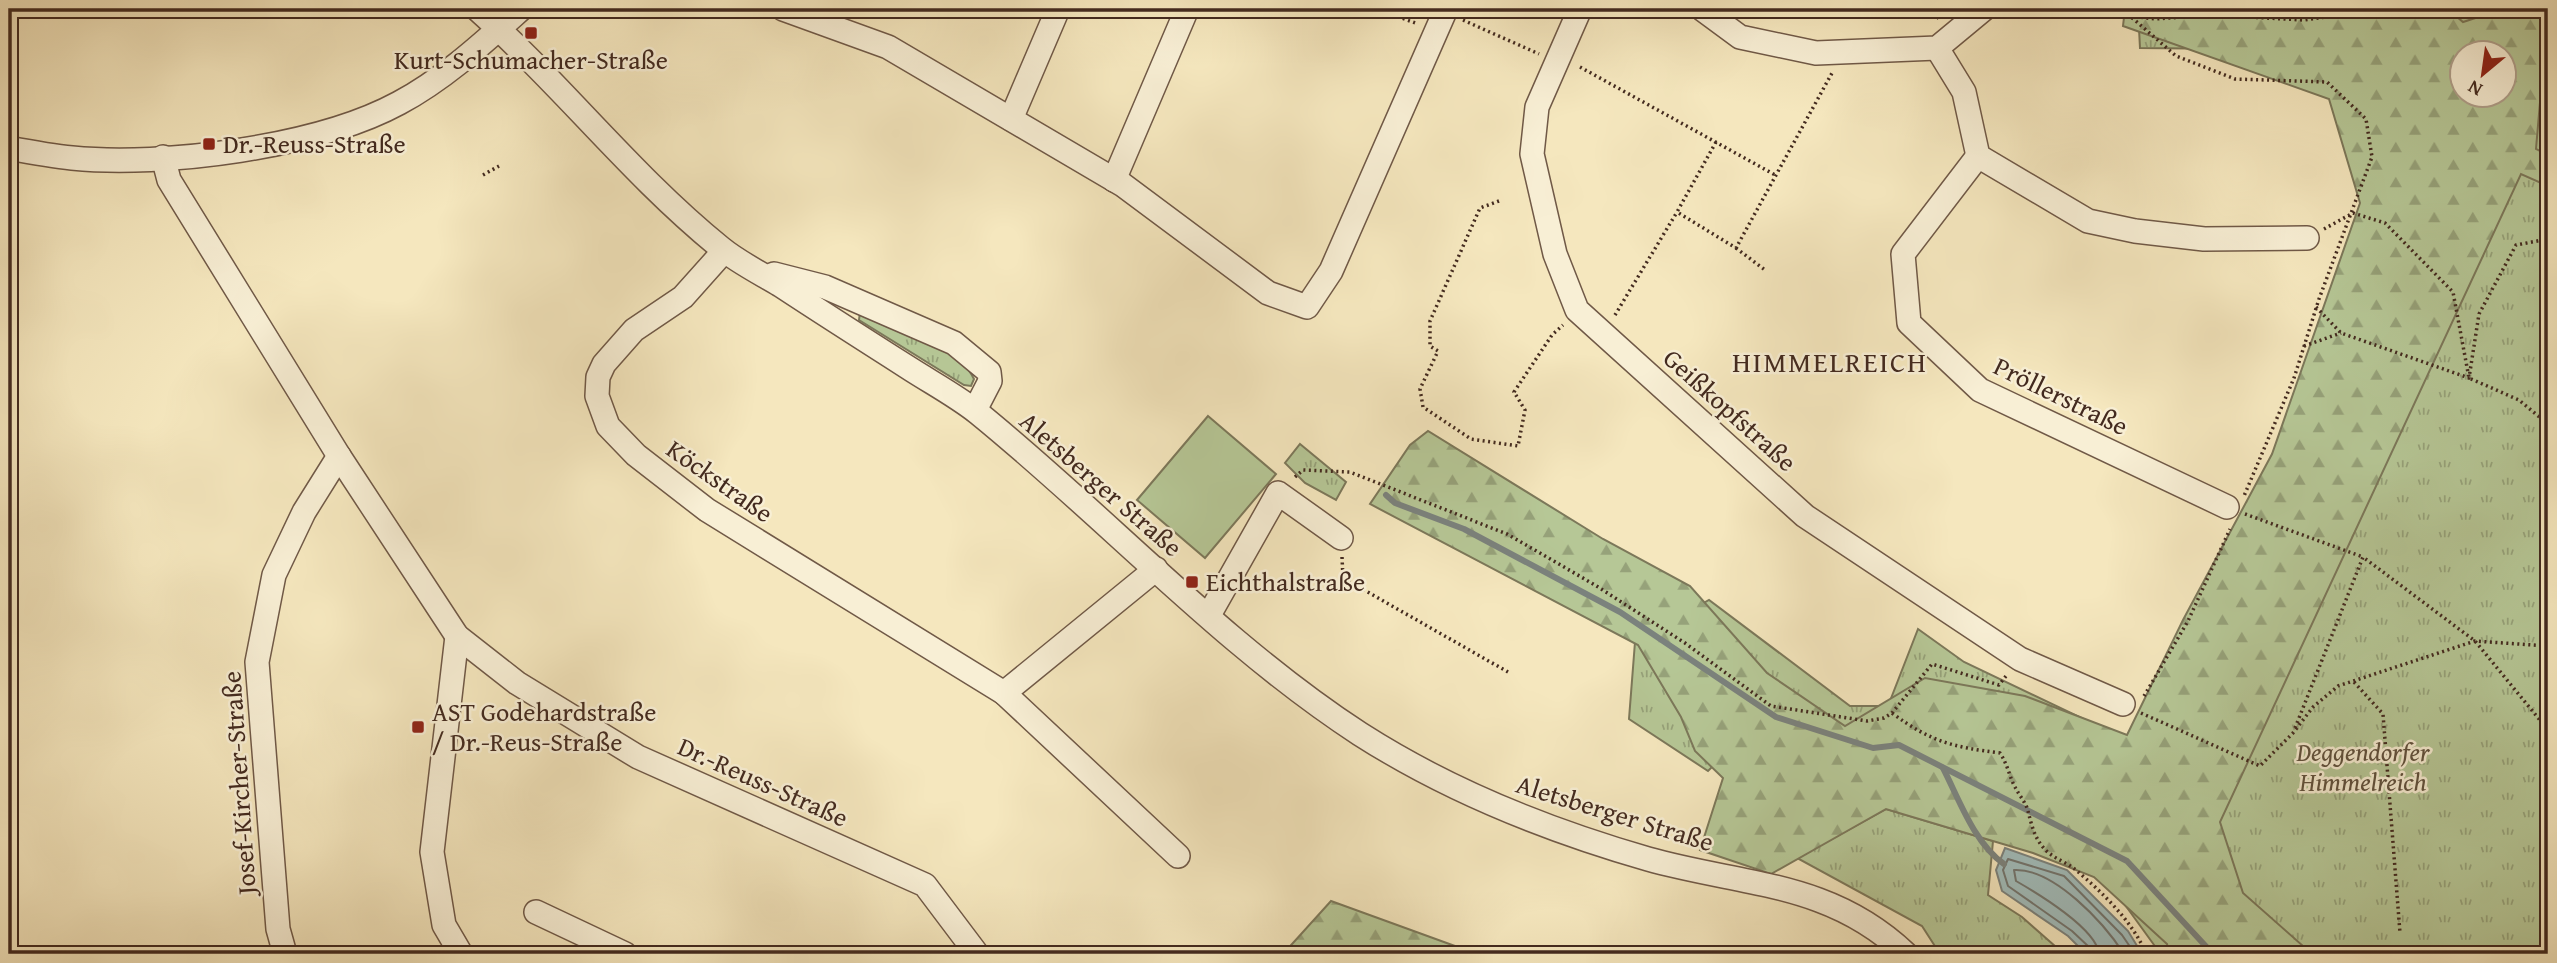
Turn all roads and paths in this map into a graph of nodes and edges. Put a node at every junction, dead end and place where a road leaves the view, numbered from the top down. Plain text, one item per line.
1 (91, 9) edge
2 (477, 9) edge
3 (521, 9) edge
4 (783, 9) edge
5 (1058, 9) edge
6 (1187, 9) edge
7 (1377, 9) edge
8 (1580, 9) edge
9 (1702, 9) edge
10 (1984, 9) edge
11 (2125, 9) edge
12 (2344, 9) edge
13 (2130, 16) junction
14 (87, 17) dead end
15 (1442, 17) edge
16 (499, 28) junction
17 (1937, 48) junction
18 (1842, 52) junction
19 (1558, 59) junction
20 (1011, 119) junction
21 (1716, 142) junction
22 (9, 148) edge
23 (1978, 156) junction
24 (163, 157) junction
25 (499, 166) dead end
26 (483, 174) dead end
27 (1777, 176) junction
28 (1114, 180) junction
29 (1499, 201) dead end
30 (1677, 212) junction
31 (2353, 213) junction
32 (2307, 238) joint
33 (2548, 239) edge
34 (1736, 248) junction
35 (724, 251) junction
36 (755, 270) junction
37 (1765, 270) dead end
38 (2316, 307) junction
39 (1579, 312) junction
40 (2341, 333) junction
41 (1604, 334) junction
42 (2304, 346) junction
43 (2469, 378) junction
44 (975, 410) junction
45 (2548, 424) edge
46 (339, 456) junction
47 (1278, 493) junction
48 (2232, 509) junction
49 (1341, 538) dead end
50 (2363, 557) junction
51 (1156, 569) junction
52 (1343, 578) dead end
53 (1209, 615) junction
54 (457, 636) junction
55 (2475, 641) junction
56 (2548, 646) edge
57 (1508, 673) dead end
58 (2354, 682) junction
59 (1999, 685) dead end
60 (1004, 693) junction
61 (2130, 707) junction
62 (1892, 713) junction
63 (2548, 730) edge
64 (2293, 733) junction
65 (1178, 856) dead end
66 (536, 912) dead end
67 (2400, 933) dead end
68 (1916, 951) edge
69 (285, 954) edge
70 (461, 954) edge
71 (625, 954) edge
72 (977, 954) edge
73 (1945, 954) edge
74 (2146, 954) edge

1 - 14 path
2 - 16 street, Aletsberger Straße
3 - 16 street
4 - 20 street
5 - 20 street
6 - 28 street
7 - 15 path
8 - 19 street, Geißkopfstraße
9 - 18 street
10 - 17 street
11 - 13 path
12 - 13 path
13 - 31 path
15 - 19 path
15 - 28 street
16 - 24 street
16 - 35 street, Aletsberger Straße
17 - 18 street
17 - 23 street
18 - 27 path
19 - 21 path
19 - 39 street, Geißkopfstraße
20 - 28 street
21 - 27 path
21 - 30 path
22 - 24 street
23 - 32 street
23 - 48 street, Pröllerstraße
24 - 46 street, Dr.-Reuss-Straße
25 - 26 path
27 - 34 path
29 - 39 path
30 - 34 path
30 - 41 path
31 - 32 path
31 - 38 path
31 - 43 path
33 - 43 path
34 - 37 path
35 - 36 street, Aletsberger Straße
35 - 60 street, Köckstraße
36 - 44 street, Aletsberger Straße
36 - 44 street
38 - 40 path
38 - 42 path
39 - 41 street, Geißkopfstraße
40 - 42 path
40 - 43 path
41 - 61 street, Geißkopfstraße
42 - 48 path
43 - 45 path
44 - 51 street, Aletsberger Straße
46 - 54 street, Dr.-Reuss-Straße
46 - 69 street, Josef-Kircher-Straße
47 - 49 street
47 - 53 street
47 - 62 path
48 - 50 path
48 - 61 path
50 - 55 path
50 - 64 path
51 - 53 street, Aletsberger Straße
51 - 60 street
52 - 57 path
53 - 68 street, Aletsberger Straße
54 - 70 street
54 - 72 street, Dr.-Reuss-Straße
55 - 56 path
55 - 58 path
55 - 63 path
58 - 64 path
58 - 67 path
59 - 62 path
60 - 65 street, Köckstraße
61 - 64 path
62 - 74 path
66 - 71 street
68 - 73 path

